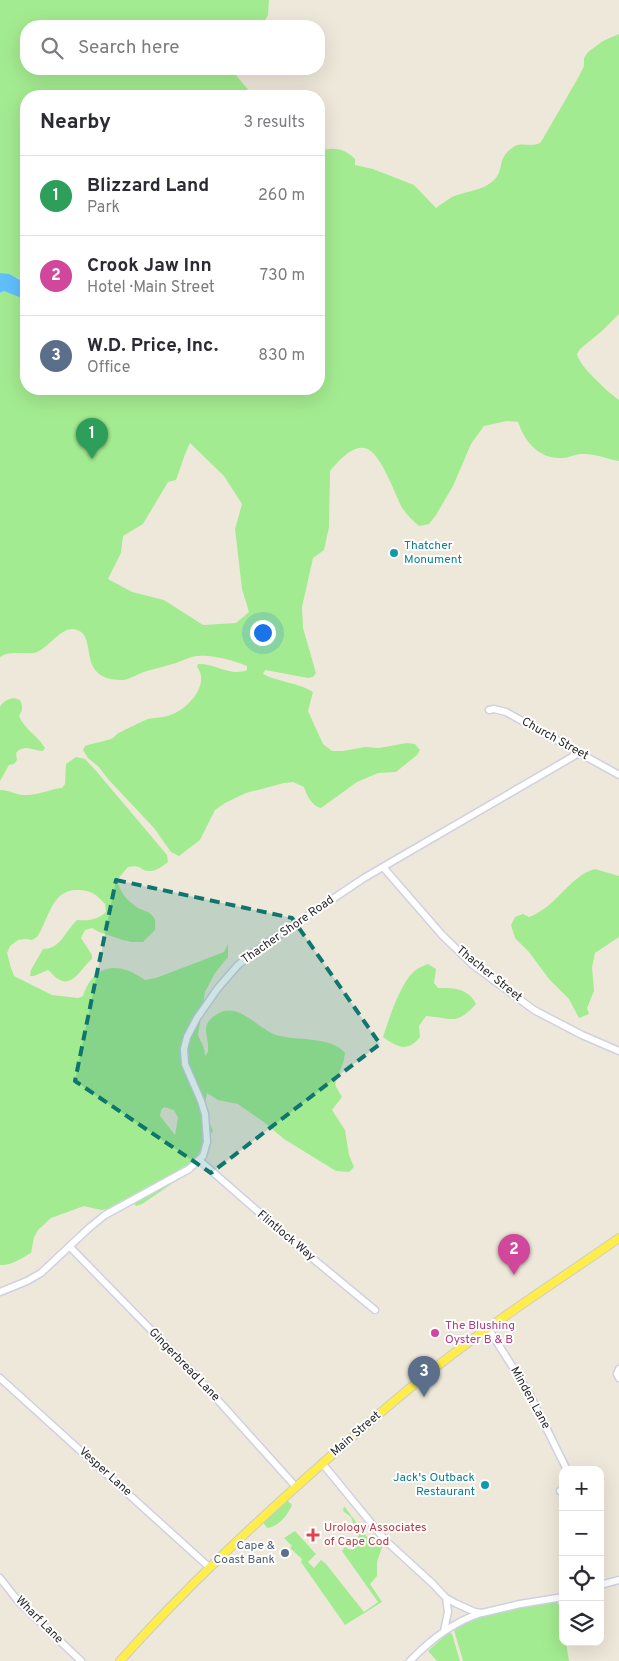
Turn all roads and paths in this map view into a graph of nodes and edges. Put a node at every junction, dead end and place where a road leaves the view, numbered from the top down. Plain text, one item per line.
1 (489, 710) dead end
2 (579, 753) junction
3 (619, 775) edge
4 (383, 867) junction
5 (619, 1051) edge
6 (200, 1160) junction
7 (619, 1238) edge
8 (70, 1247) junction
9 (0, 1292) edge
10 (375, 1310) dead end
11 (488, 1328) junction
12 (619, 1369) edge
13 (0, 1378) edge
14 (619, 1378) edge
15 (322, 1463) junction
16 (565, 1466) edge
17 (296, 1486) junction
18 (209, 1566) junction
19 (0, 1578) edge
20 (619, 1580) edge
21 (604, 1584) edge
22 (446, 1598) junction
23 (559, 1598) edge
24 (482, 1613) junction
25 (444, 1631) junction
26 (81, 1661) edge
27 (120, 1661) edge
28 (410, 1661) edge

1 - 2 street, Church Street
2 - 3 street, Church Street
2 - 4 street, Thacher Shore Road
4 - 5 street, Thacher Street
4 - 6 street, Thacher Shore Road
6 - 8 street
6 - 10 street, Flintlock Way
7 - 11 main road, Main Street
8 - 9 street
8 - 17 street, Gingerbread Lane
11 - 15 main road, Main Street
11 - 16 street, Minden Lane
12 - 14 street
13 - 18 street, Vesper Lane
15 - 17 main road, Main Street
15 - 22 street
17 - 18 main road, Main Street
18 - 27 main road, Main Street
19 - 26 street, Wharf Lane
20 - 21 street
22 - 24 street
22 - 25 street
23 - 24 street
24 - 25 street
25 - 28 street

